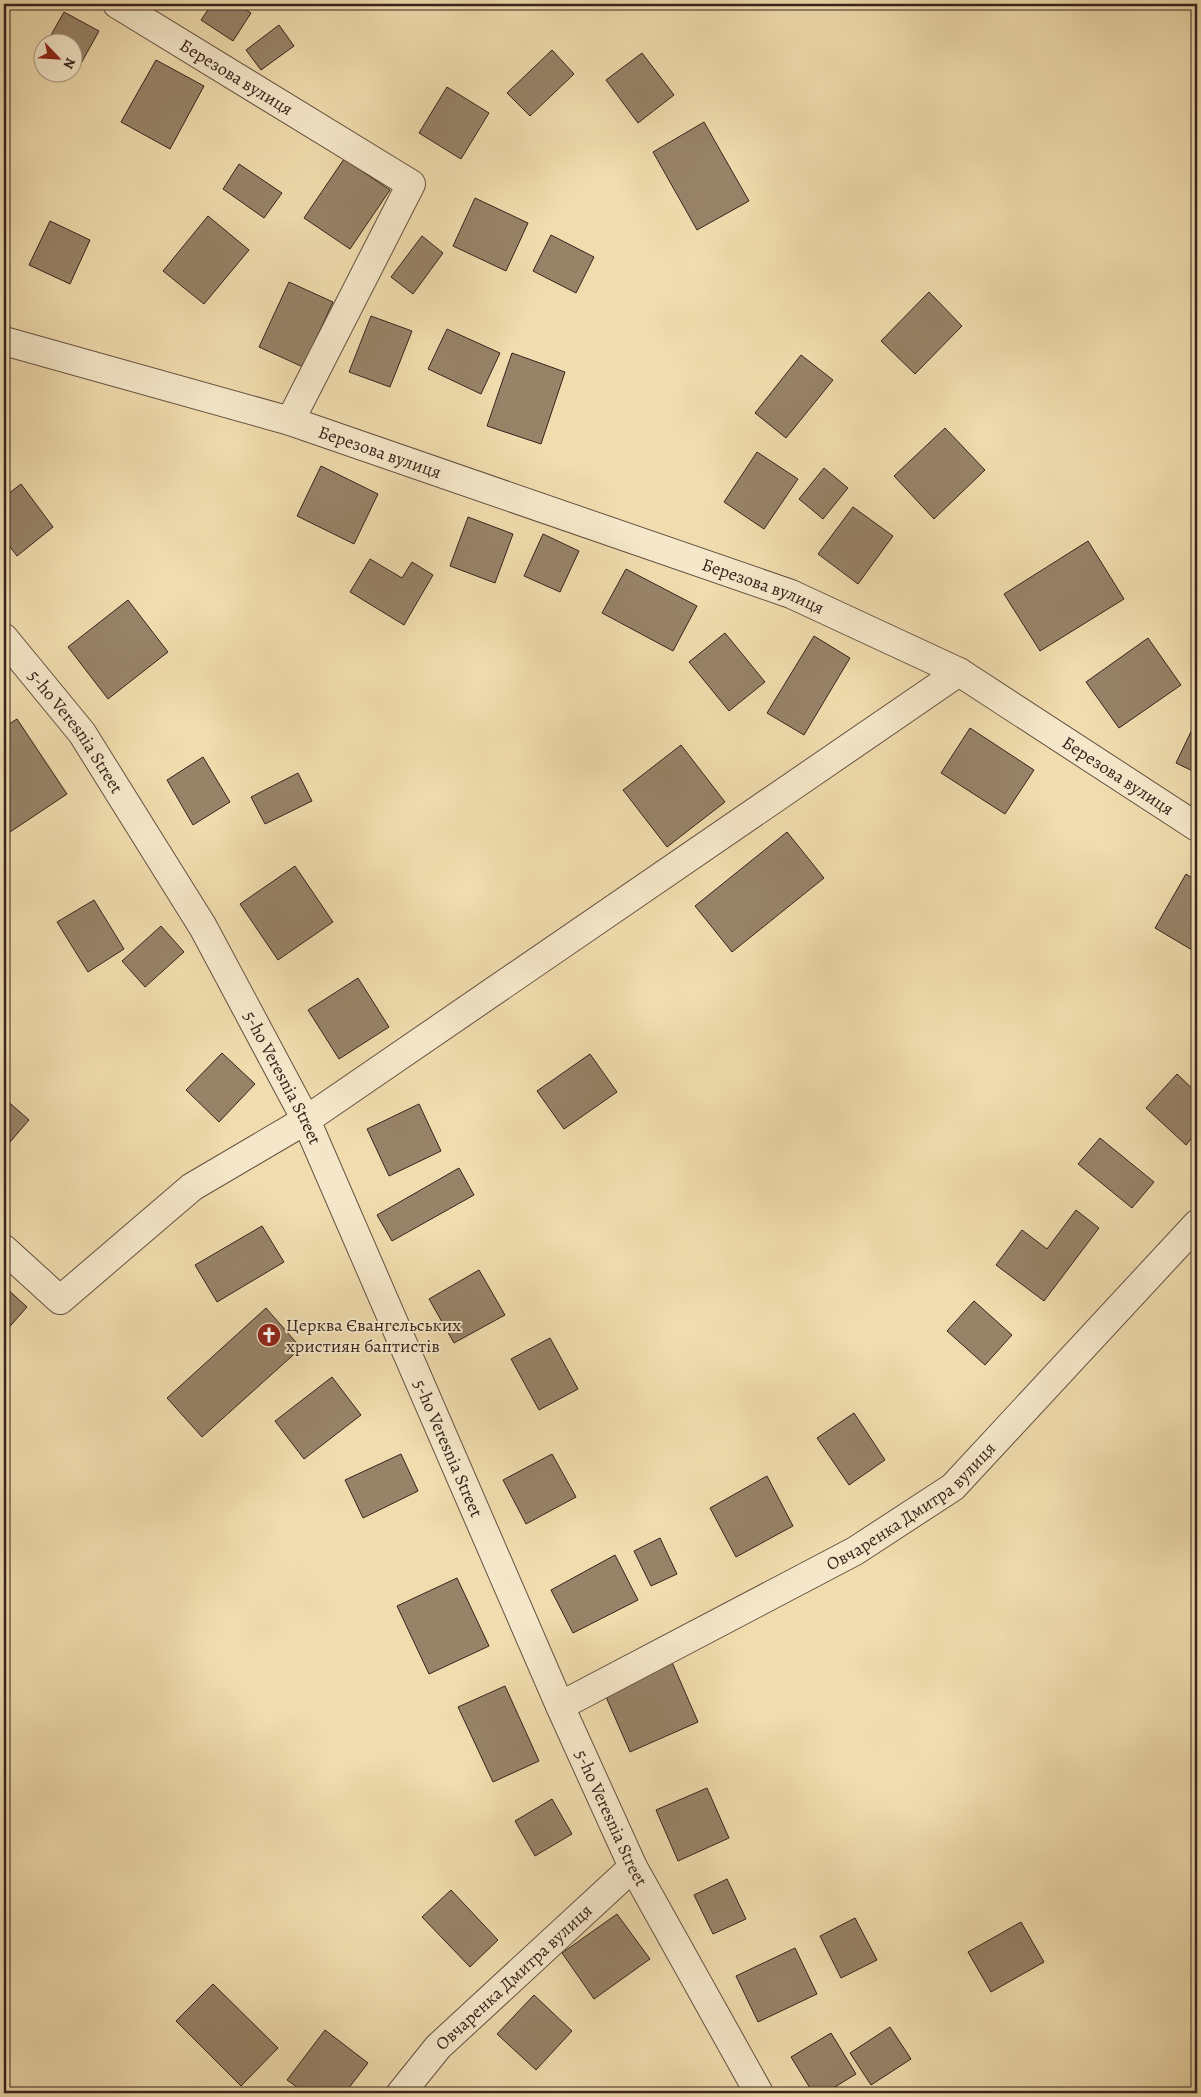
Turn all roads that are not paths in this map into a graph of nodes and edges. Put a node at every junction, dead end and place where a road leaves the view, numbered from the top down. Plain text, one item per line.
1 (116, 4) edge
2 (4, 341) edge
3 (290, 421) junction
4 (4, 638) edge
5 (959, 672) junction
6 (1197, 827) edge
7 (306, 1120) junction
8 (1197, 1224) edge
9 (4, 1249) edge
10 (560, 1706) junction
11 (633, 1867) junction
12 (401, 2093) edge
13 (759, 2093) edge

1 - 3 street, Березова вулиця
2 - 3 street, Березова вулиця
3 - 5 street, Березова вулиця
4 - 7 street, 5-ho Veresnia Street
5 - 6 street, Березова вулиця
5 - 7 street
7 - 9 street
7 - 10 street, 5-ho Veresnia Street
8 - 10 street, Овчаренка Дмитра вулиця
10 - 11 street, 5-ho Veresnia Street
11 - 12 street, Овчаренка Дмитра вулиця
11 - 13 street, 5-ho Veresnia Street

